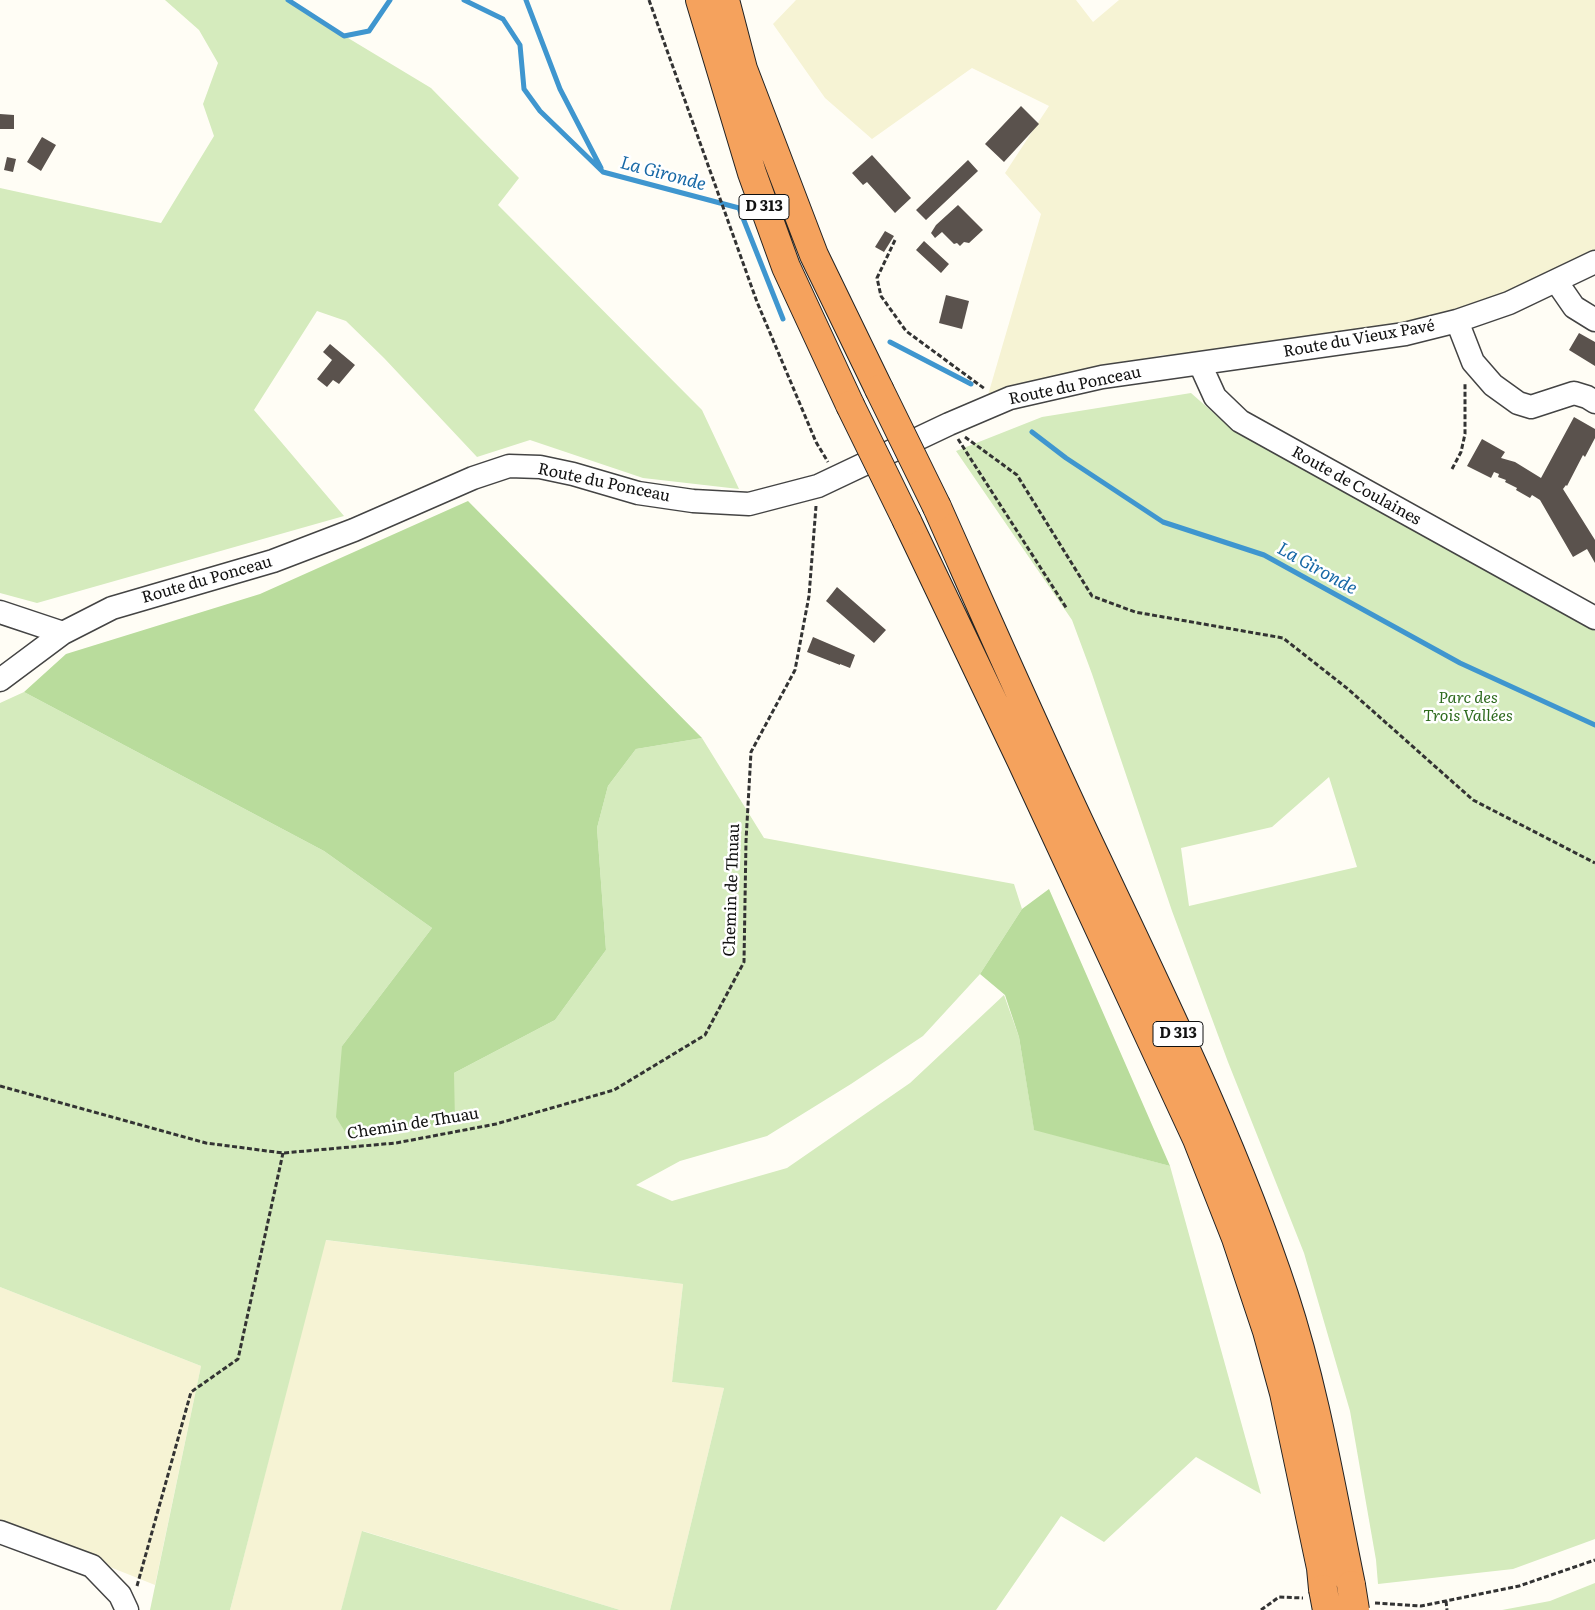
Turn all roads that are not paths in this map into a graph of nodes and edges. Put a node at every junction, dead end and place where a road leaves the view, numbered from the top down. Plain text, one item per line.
1 (700, 0) edge
2 (725, 0) edge
3 (1595, 262) edge
4 (1556, 281) junction
5 (1595, 320) edge
6 (1457, 321) junction
7 (1200, 364) junction
8 (1595, 402) edge
9 (0, 612) edge
10 (1595, 618) edge
11 (62, 633) junction
12 (0, 680) edge
13 (0, 1532) edge
14 (1353, 1597) edge
15 (1325, 1599) edge
16 (131, 1600) edge

1 - 15 highway, D 313, bridge
2 - 14 highway, D 313, bridge
3 - 4 street, Route du Vieux Pavé
4 - 5 street
4 - 6 street, Route du Vieux Pavé
6 - 7 street, Route du Vieux Pavé
6 - 8 street
7 - 10 street, Route de Coulaines
7 - 11 street, Route du Ponceau
9 - 11 street
11 - 12 street, Route du Ponceau
13 - 16 street

